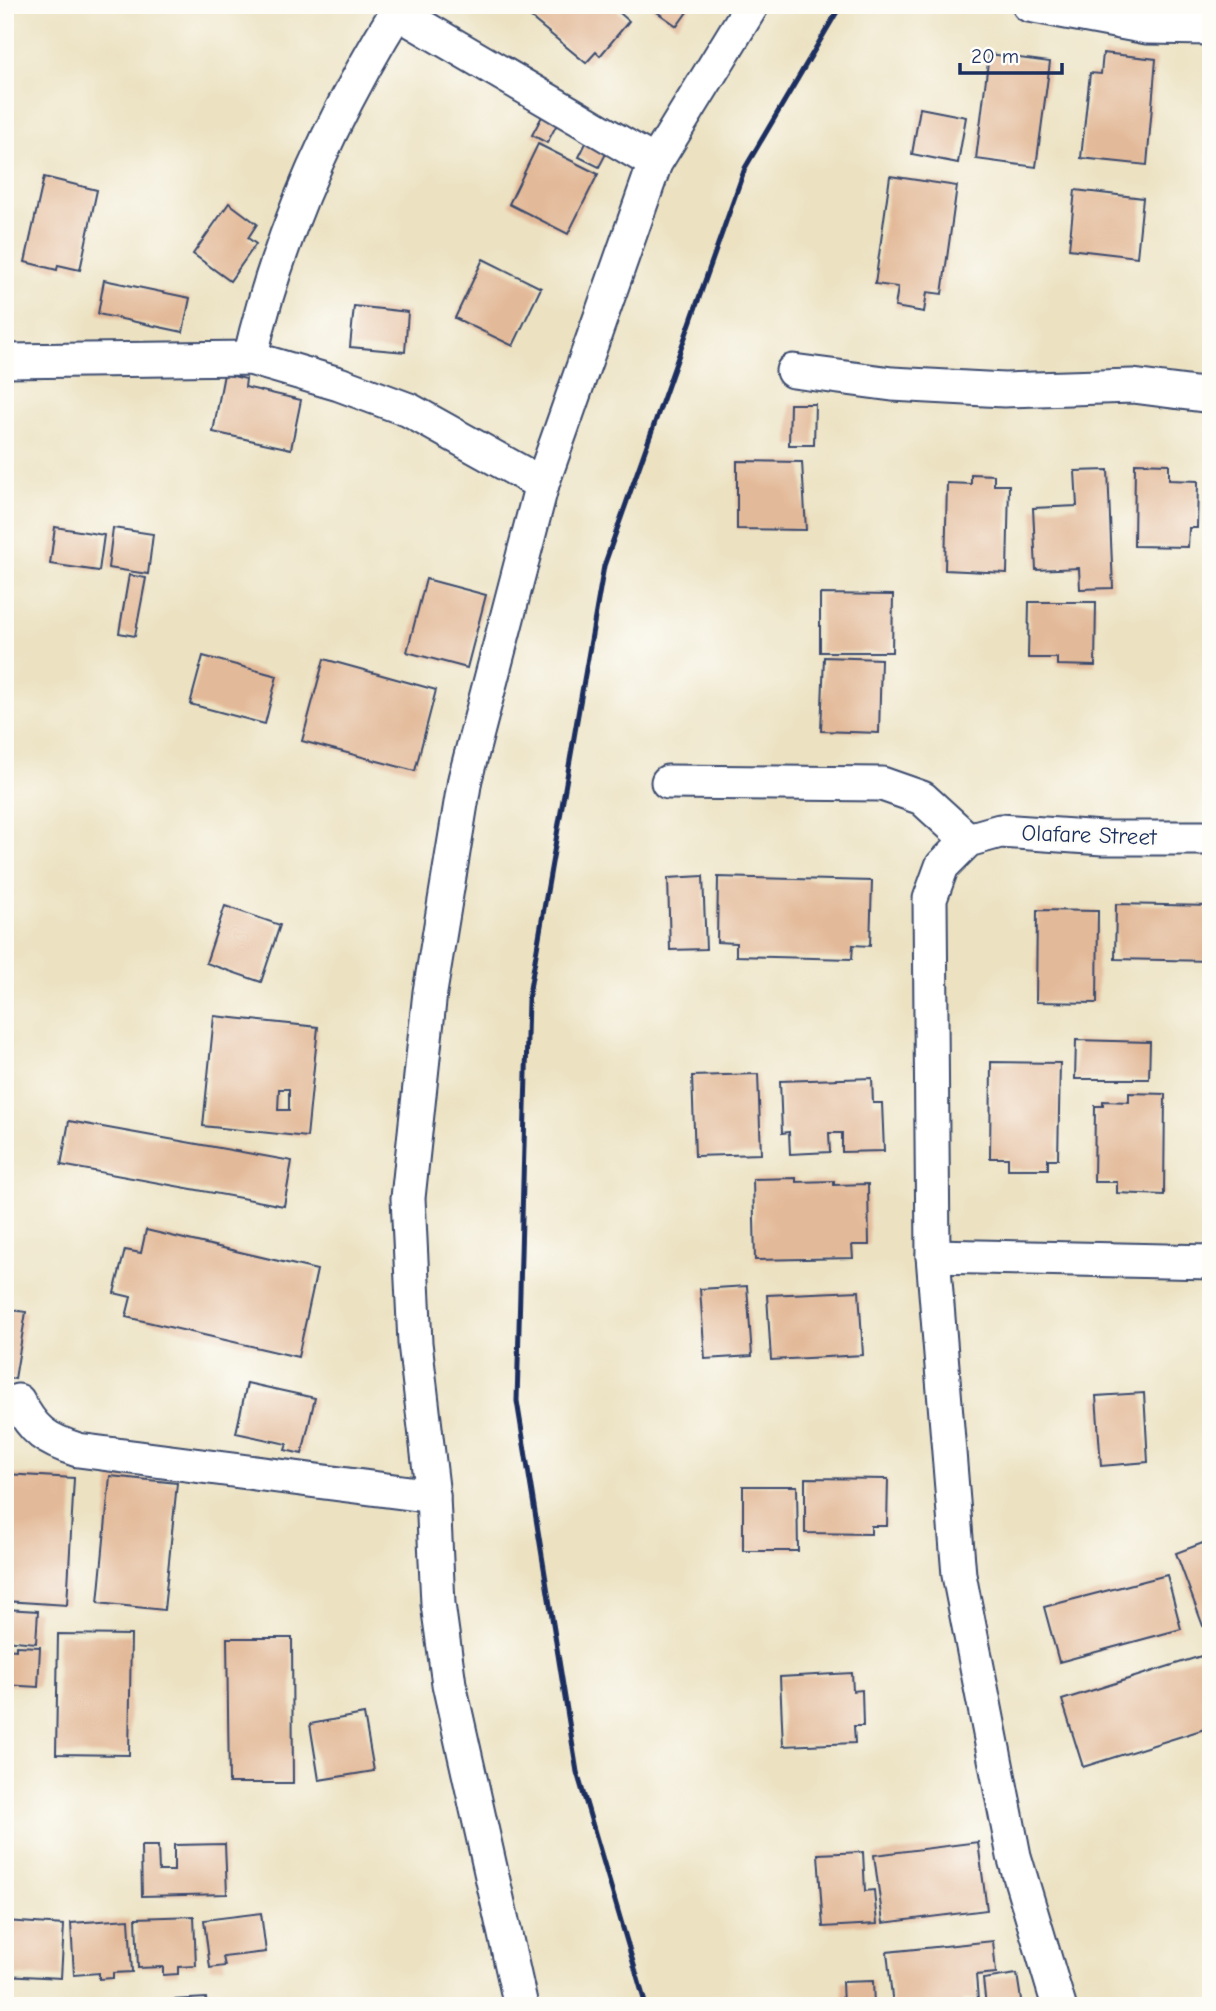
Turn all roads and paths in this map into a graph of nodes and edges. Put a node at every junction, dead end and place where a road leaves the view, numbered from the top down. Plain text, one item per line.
1 (752, 5) edge
2 (1029, 5) edge
3 (399, 9) edge
4 (1211, 28) edge
5 (655, 163) junction
6 (250, 358) junction
7 (5, 361) edge
8 (793, 371) dead end
9 (1211, 396) edge
10 (542, 484) junction
11 (668, 782) dead end
12 (1211, 838) edge
13 (968, 840) junction
14 (933, 1256) junction
15 (1211, 1262) edge
16 (18, 1401) dead end
17 (433, 1496) junction
18 (521, 2006) edge
19 (1059, 2006) edge

1 - 5 street
2 - 4 street
3 - 5 street
3 - 6 street
5 - 10 street
6 - 7 street
6 - 10 street
8 - 9 street
10 - 17 street
11 - 13 street
12 - 13 street, Olafare Street
13 - 14 street
14 - 15 street
14 - 19 street
16 - 17 street
17 - 18 street

